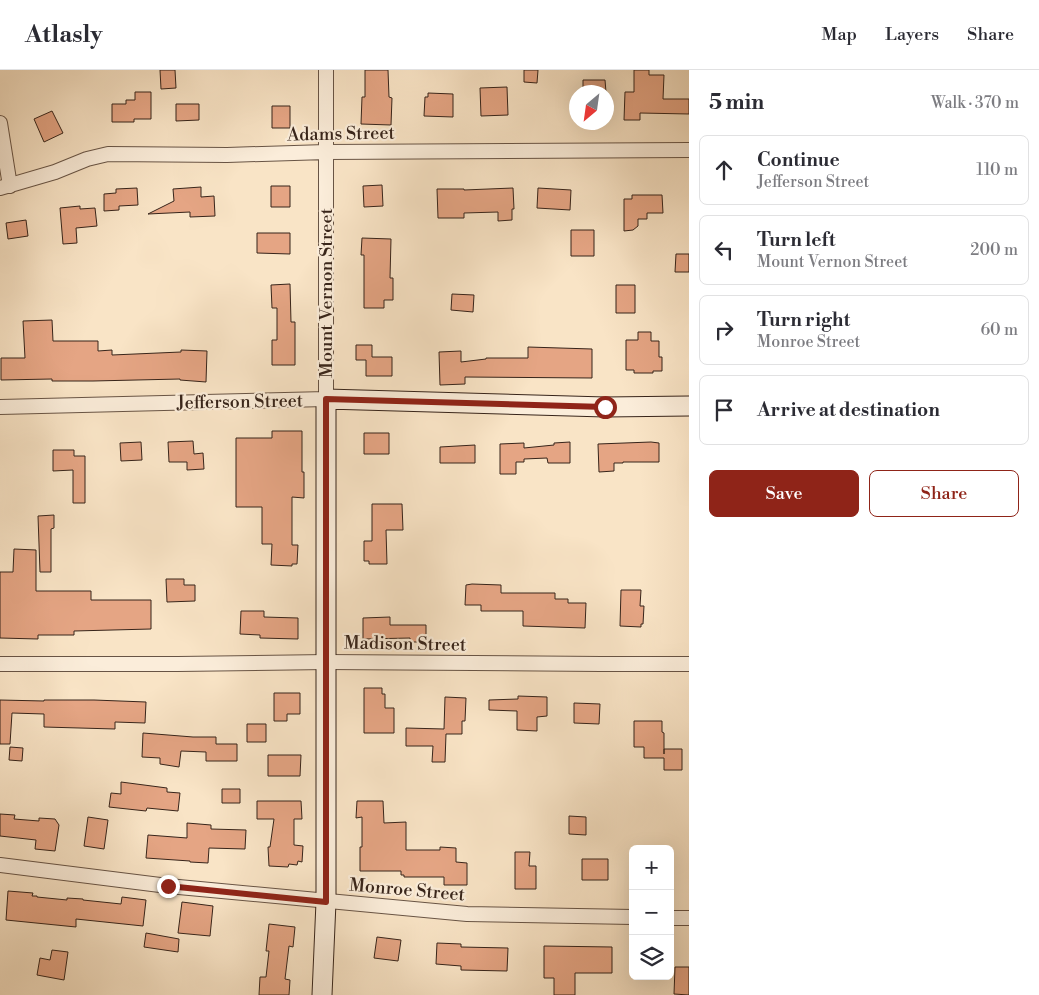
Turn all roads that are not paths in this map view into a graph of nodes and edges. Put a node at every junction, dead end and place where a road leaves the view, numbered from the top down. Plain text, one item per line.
1 (326, 70) edge
2 (0, 123) edge
3 (689, 150) edge
4 (326, 152) junction
5 (5, 187) edge
6 (326, 399) junction
7 (689, 406) edge
8 (0, 407) edge
9 (327, 662) junction
10 (0, 664) edge
11 (689, 664) edge
12 (0, 865) edge
13 (326, 902) junction
14 (629, 917) edge
15 (674, 918) edge
16 (689, 918) edge
17 (322, 995) edge

1 - 4 street, Mount Vernon Street
2 - 5 street
3 - 4 street, Adams Street
4 - 5 street, Adams Street
4 - 6 street, Mount Vernon Street
6 - 7 street, Jefferson Street
6 - 8 street, Jefferson Street
6 - 9 street, Mount Vernon Street
9 - 10 street, Madison Street
9 - 11 street, Madison Street
9 - 13 street, Mount Vernon Street
12 - 13 street, Monroe Street
13 - 14 street, Monroe Street
13 - 17 street, Mount Vernon Street
15 - 16 street

